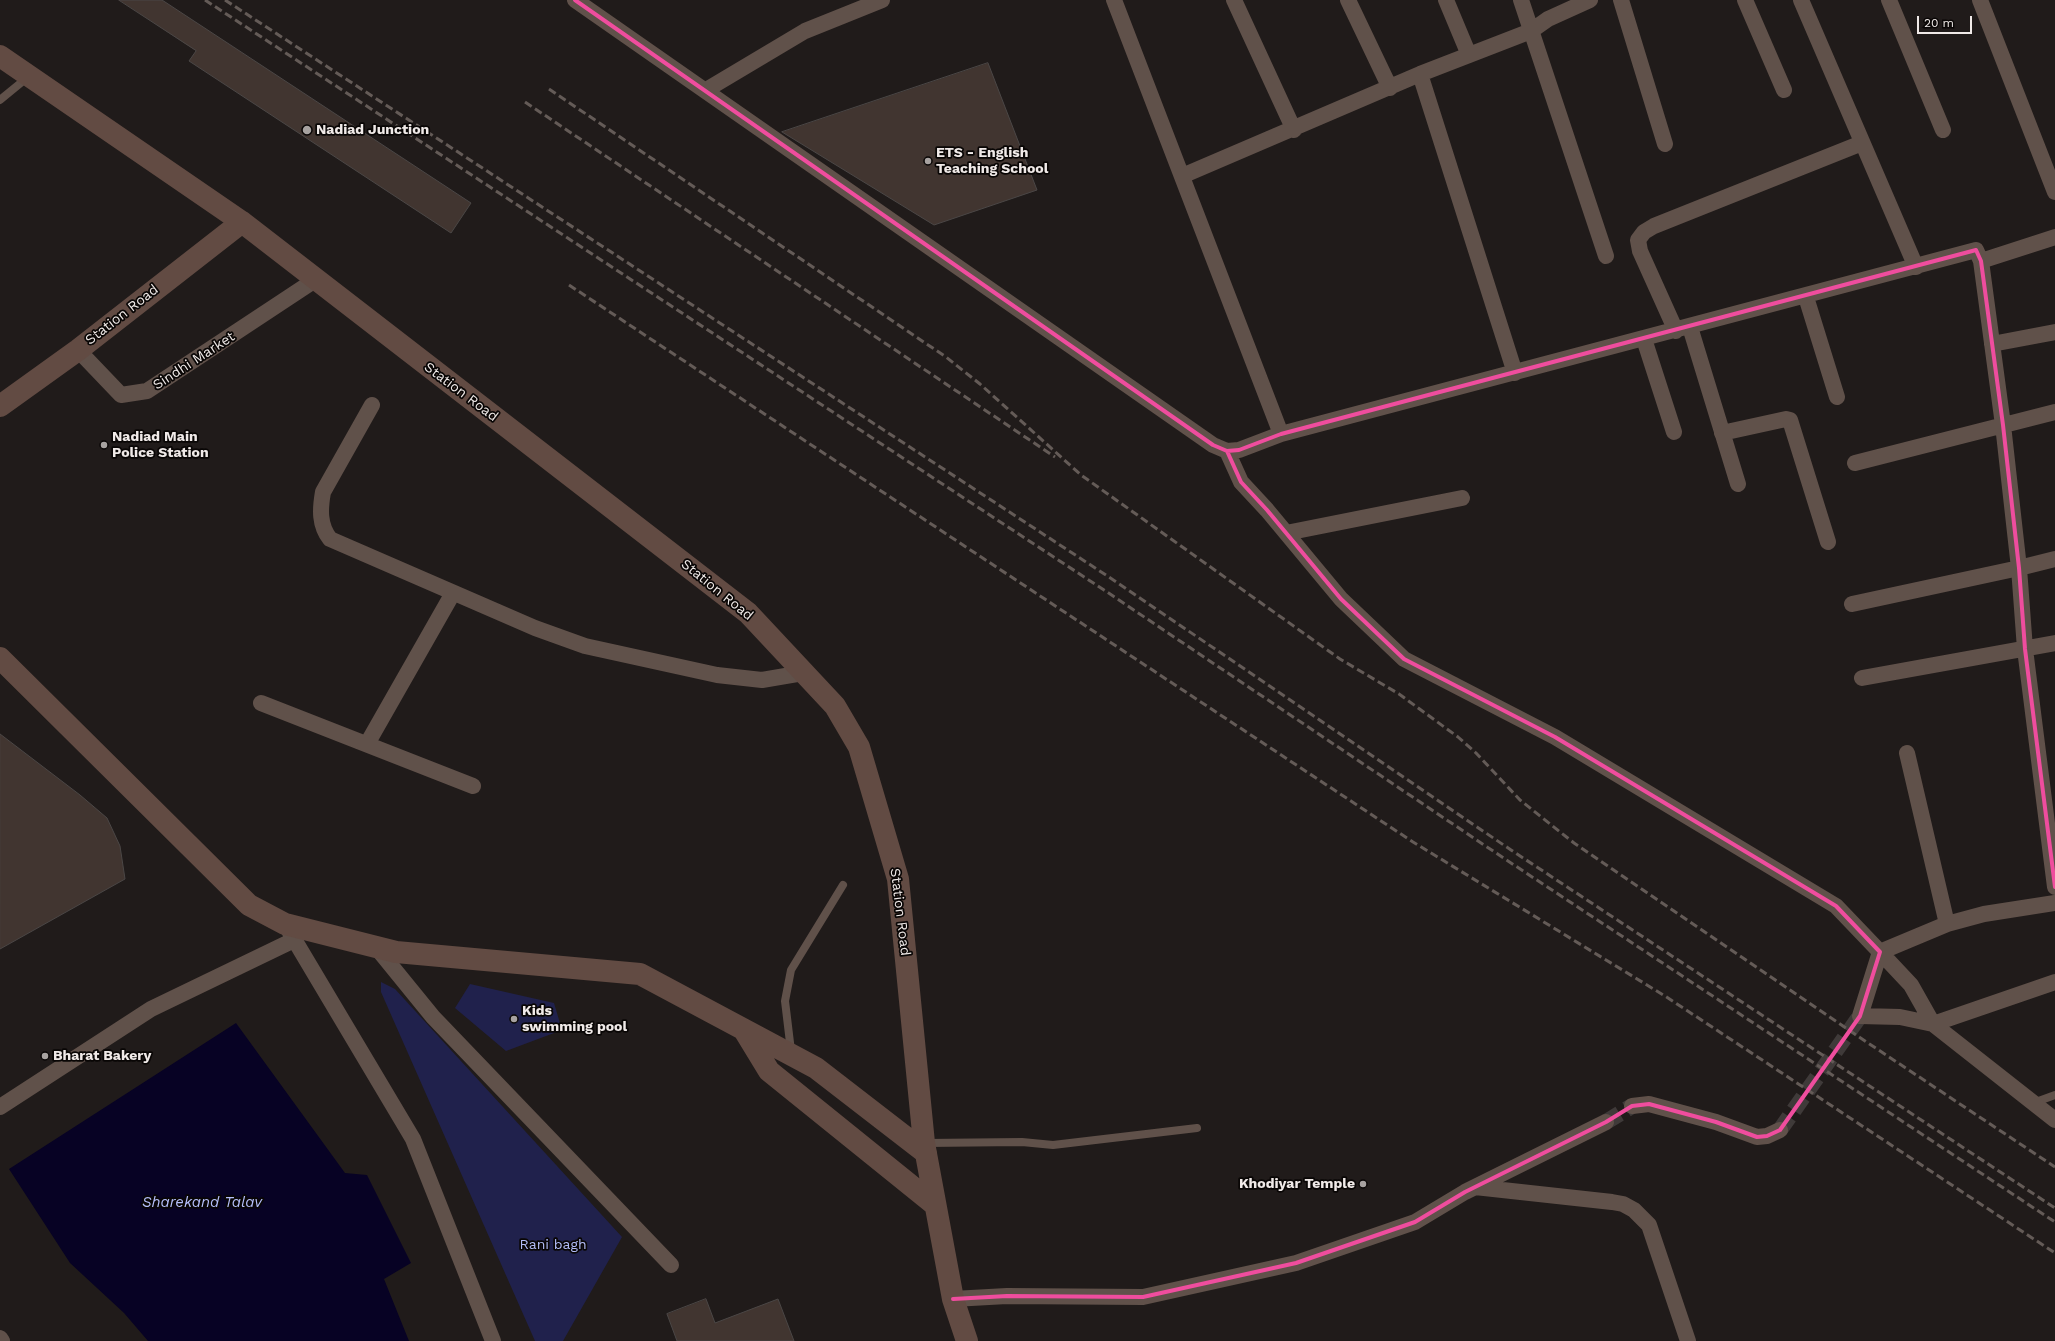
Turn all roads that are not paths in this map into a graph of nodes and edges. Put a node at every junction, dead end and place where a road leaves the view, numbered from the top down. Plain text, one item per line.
1 (574, 0) edge
2 (882, 0) edge
3 (1114, 0) edge
4 (1234, 0) edge
5 (1348, 0) edge
6 (1446, 0) edge
7 (1521, 0) edge
8 (1590, 0) edge
9 (1622, 0) edge
10 (1745, 0) edge
11 (1801, 0) edge
12 (1889, 0) edge
13 (1980, 0) edge
14 (1531, 31) junction
15 (1469, 55) junction
16 (0, 56) edge
17 (1420, 74) junction
18 (30, 75) junction
19 (1390, 88) junction
20 (706, 90) junction
21 (1784, 90) dead end
22 (0, 100) edge
23 (1294, 130) junction
24 (1943, 130) dead end
25 (1862, 143) junction
26 (1665, 144) dead end
27 (1182, 176) junction
28 (2055, 192) edge
29 (242, 222) junction
30 (2055, 237) edge
31 (1606, 256) dead end
32 (1981, 261) junction
33 (1916, 267) junction
34 (315, 280) junction
35 (1806, 297) junction
36 (1683, 329) junction
37 (2055, 332) edge
38 (1644, 339) junction
39 (1992, 344) junction
40 (78, 350) junction
41 (1515, 373) junction
42 (1837, 397) dead end
43 (372, 405) dead end
44 (0, 406) edge
45 (2055, 412) edge
46 (2003, 425) junction
47 (1674, 432) dead end
48 (1722, 433) junction
49 (1281, 434) junction
50 (1227, 450) junction
51 (1855, 463) dead end
52 (1738, 484) dead end
53 (1462, 498) dead end
54 (1286, 533) junction
55 (1828, 542) dead end
56 (2055, 559) edge
57 (2019, 568) junction
58 (453, 593) junction
59 (1852, 604) dead end
60 (2055, 643) edge
61 (2025, 649) junction
62 (0, 658) edge
63 (803, 673) junction
64 (1862, 678) dead end
65 (261, 703) dead end
66 (367, 744) junction
67 (1907, 753) dead end
68 (473, 786) dead end
69 (843, 885) dead end
70 (2055, 887) edge
71 (2055, 903) edge
72 (1947, 924) junction
73 (290, 932) junction
74 (376, 947) junction
75 (1880, 952) junction
76 (2055, 982) edge
77 (1933, 1024) junction
78 (743, 1029) junction
79 (791, 1055) junction
80 (2055, 1094) edge
81 (2033, 1103) junction
82 (1632, 1106) tunnel mouth
83 (0, 1108) edge
84 (2055, 1120) edge
85 (1606, 1122) tunnel mouth
86 (1197, 1128) dead end
87 (1780, 1130) tunnel mouth
88 (925, 1148) junction
89 (1475, 1187) junction
90 (935, 1205) junction
91 (671, 1265) dead end
92 (952, 1299) junction
93 (0, 1338) edge
94 (2, 1341) edge
95 (493, 1341) edge
96 (967, 1341) edge
97 (1688, 1341) edge

1 - 20 street
2 - 20 street
3 - 27 street
4 - 23 street
5 - 19 street
6 - 15 street
7 - 14 street
8 - 14 street
9 - 26 street
10 - 21 street
11 - 25 street
12 - 24 street
13 - 28 street
14 - 15 street
14 - 31 street
15 - 17 street
16 - 18 main road, Station Road
17 - 19 street
17 - 41 street
18 - 22 lane
18 - 29 main road, Station Road
19 - 23 street
20 - 50 street
23 - 27 street
25 - 33 street
25 - 36 street
27 - 49 street
29 - 34 main road, Station Road
29 - 40 main road, Station Road
30 - 32 street
32 - 33 street
32 - 39 street
33 - 35 street
34 - 40 street, Sindhi Market
34 - 63 main road, Station Road
35 - 36 street
35 - 42 street
36 - 38 street
36 - 48 street
37 - 39 street
38 - 41 street
38 - 47 street
39 - 46 street
40 - 44 main road, Station Road
41 - 49 street
43 - 58 street
45 - 46 street
46 - 51 street
46 - 57 street
48 - 52 street
48 - 55 street
49 - 50 street
50 - 54 street
53 - 54 street
54 - 75 street
56 - 57 street
57 - 59 street
57 - 61 street
58 - 63 street
58 - 66 street
60 - 61 street
61 - 64 street
61 - 70 street
62 - 73 main road
63 - 88 main road, Station Road
65 - 66 street
66 - 68 street
67 - 72 street
69 - 79 lane
71 - 72 street
72 - 75 street
73 - 74 main road
73 - 83 street
73 - 95 street
74 - 78 main road
74 - 91 street
75 - 77 street
75 - 77 street
76 - 77 street
77 - 81 street
78 - 79 main road
78 - 90 main road
79 - 88 main road
80 - 81 lane
81 - 84 street
82 - 87 street
85 - 89 street
86 - 88 lane
88 - 90 main road, Station Road
89 - 92 street
89 - 97 street
90 - 92 main road, Station Road
92 - 96 main road, Station Road
93 - 94 street

